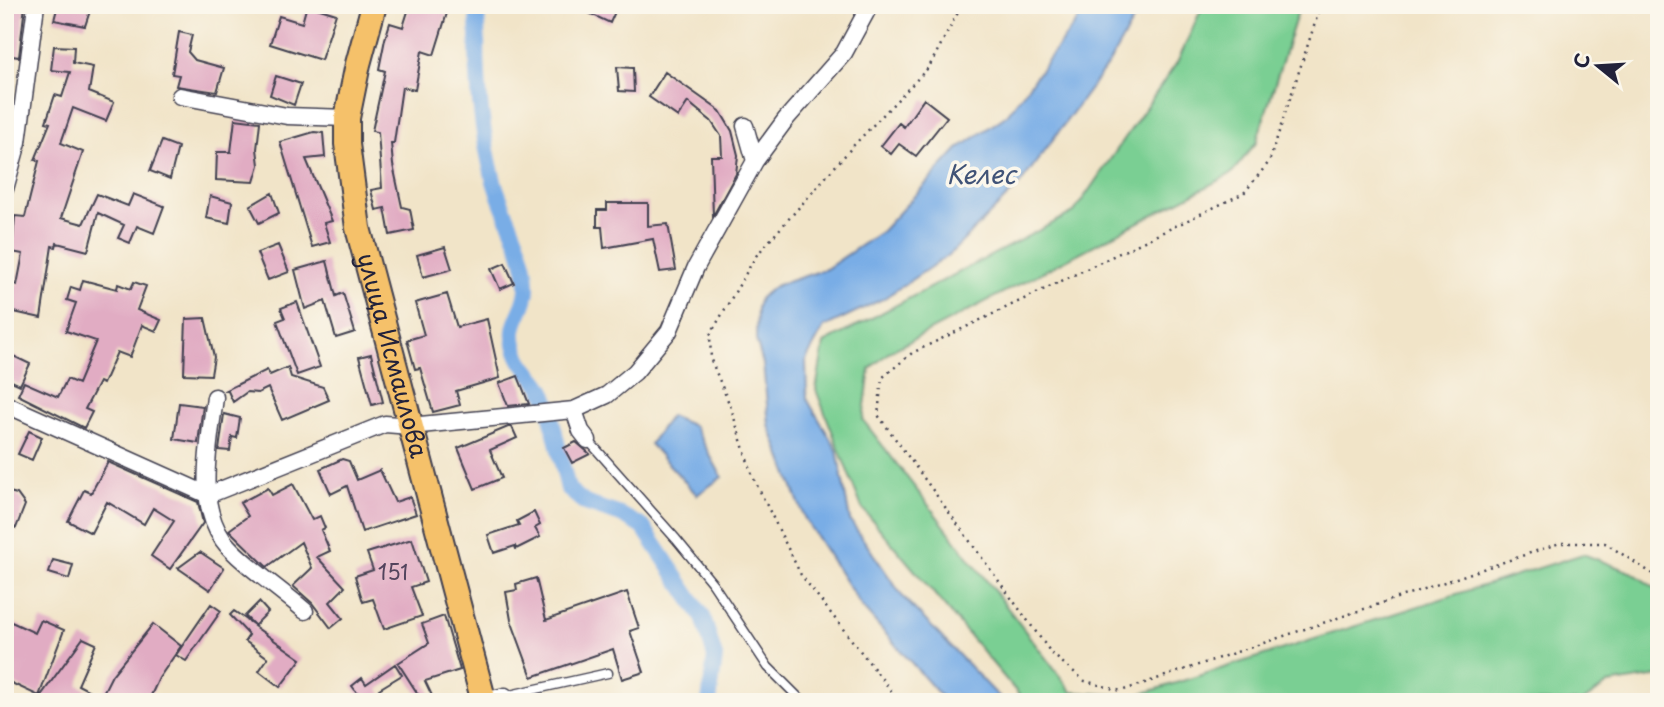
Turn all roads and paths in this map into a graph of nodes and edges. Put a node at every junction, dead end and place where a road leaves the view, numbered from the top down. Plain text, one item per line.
1 (36, 5) edge
2 (374, 5) edge
3 (870, 5) edge
4 (962, 5) edge
5 (1321, 5) edge
6 (180, 96) dead end
7 (347, 118) junction
8 (745, 126) dead end
9 (12, 141) edge
10 (755, 160) junction
11 (5, 189) edge
12 (215, 397) dead end
13 (5, 404) edge
14 (574, 410) junction
15 (410, 426) junction
16 (587, 440) joint
17 (208, 495) junction
18 (1659, 578) edge
19 (305, 611) dead end
20 (608, 673) dead end
21 (491, 700) edge
22 (803, 702) edge
23 (900, 702) edge

1 - 9 street
2 - 7 main road, улица Исмаилова
3 - 10 street
4 - 23 path
5 - 18 path
6 - 7 street
7 - 15 main road, улица Исмаилова
8 - 10 street
9 - 11 street
10 - 14 street
12 - 17 street
13 - 17 street
14 - 15 street
14 - 16 street
15 - 17 street
15 - 21 main road, улица Исмаилова
16 - 22 lane
17 - 19 street
20 - 21 lane

